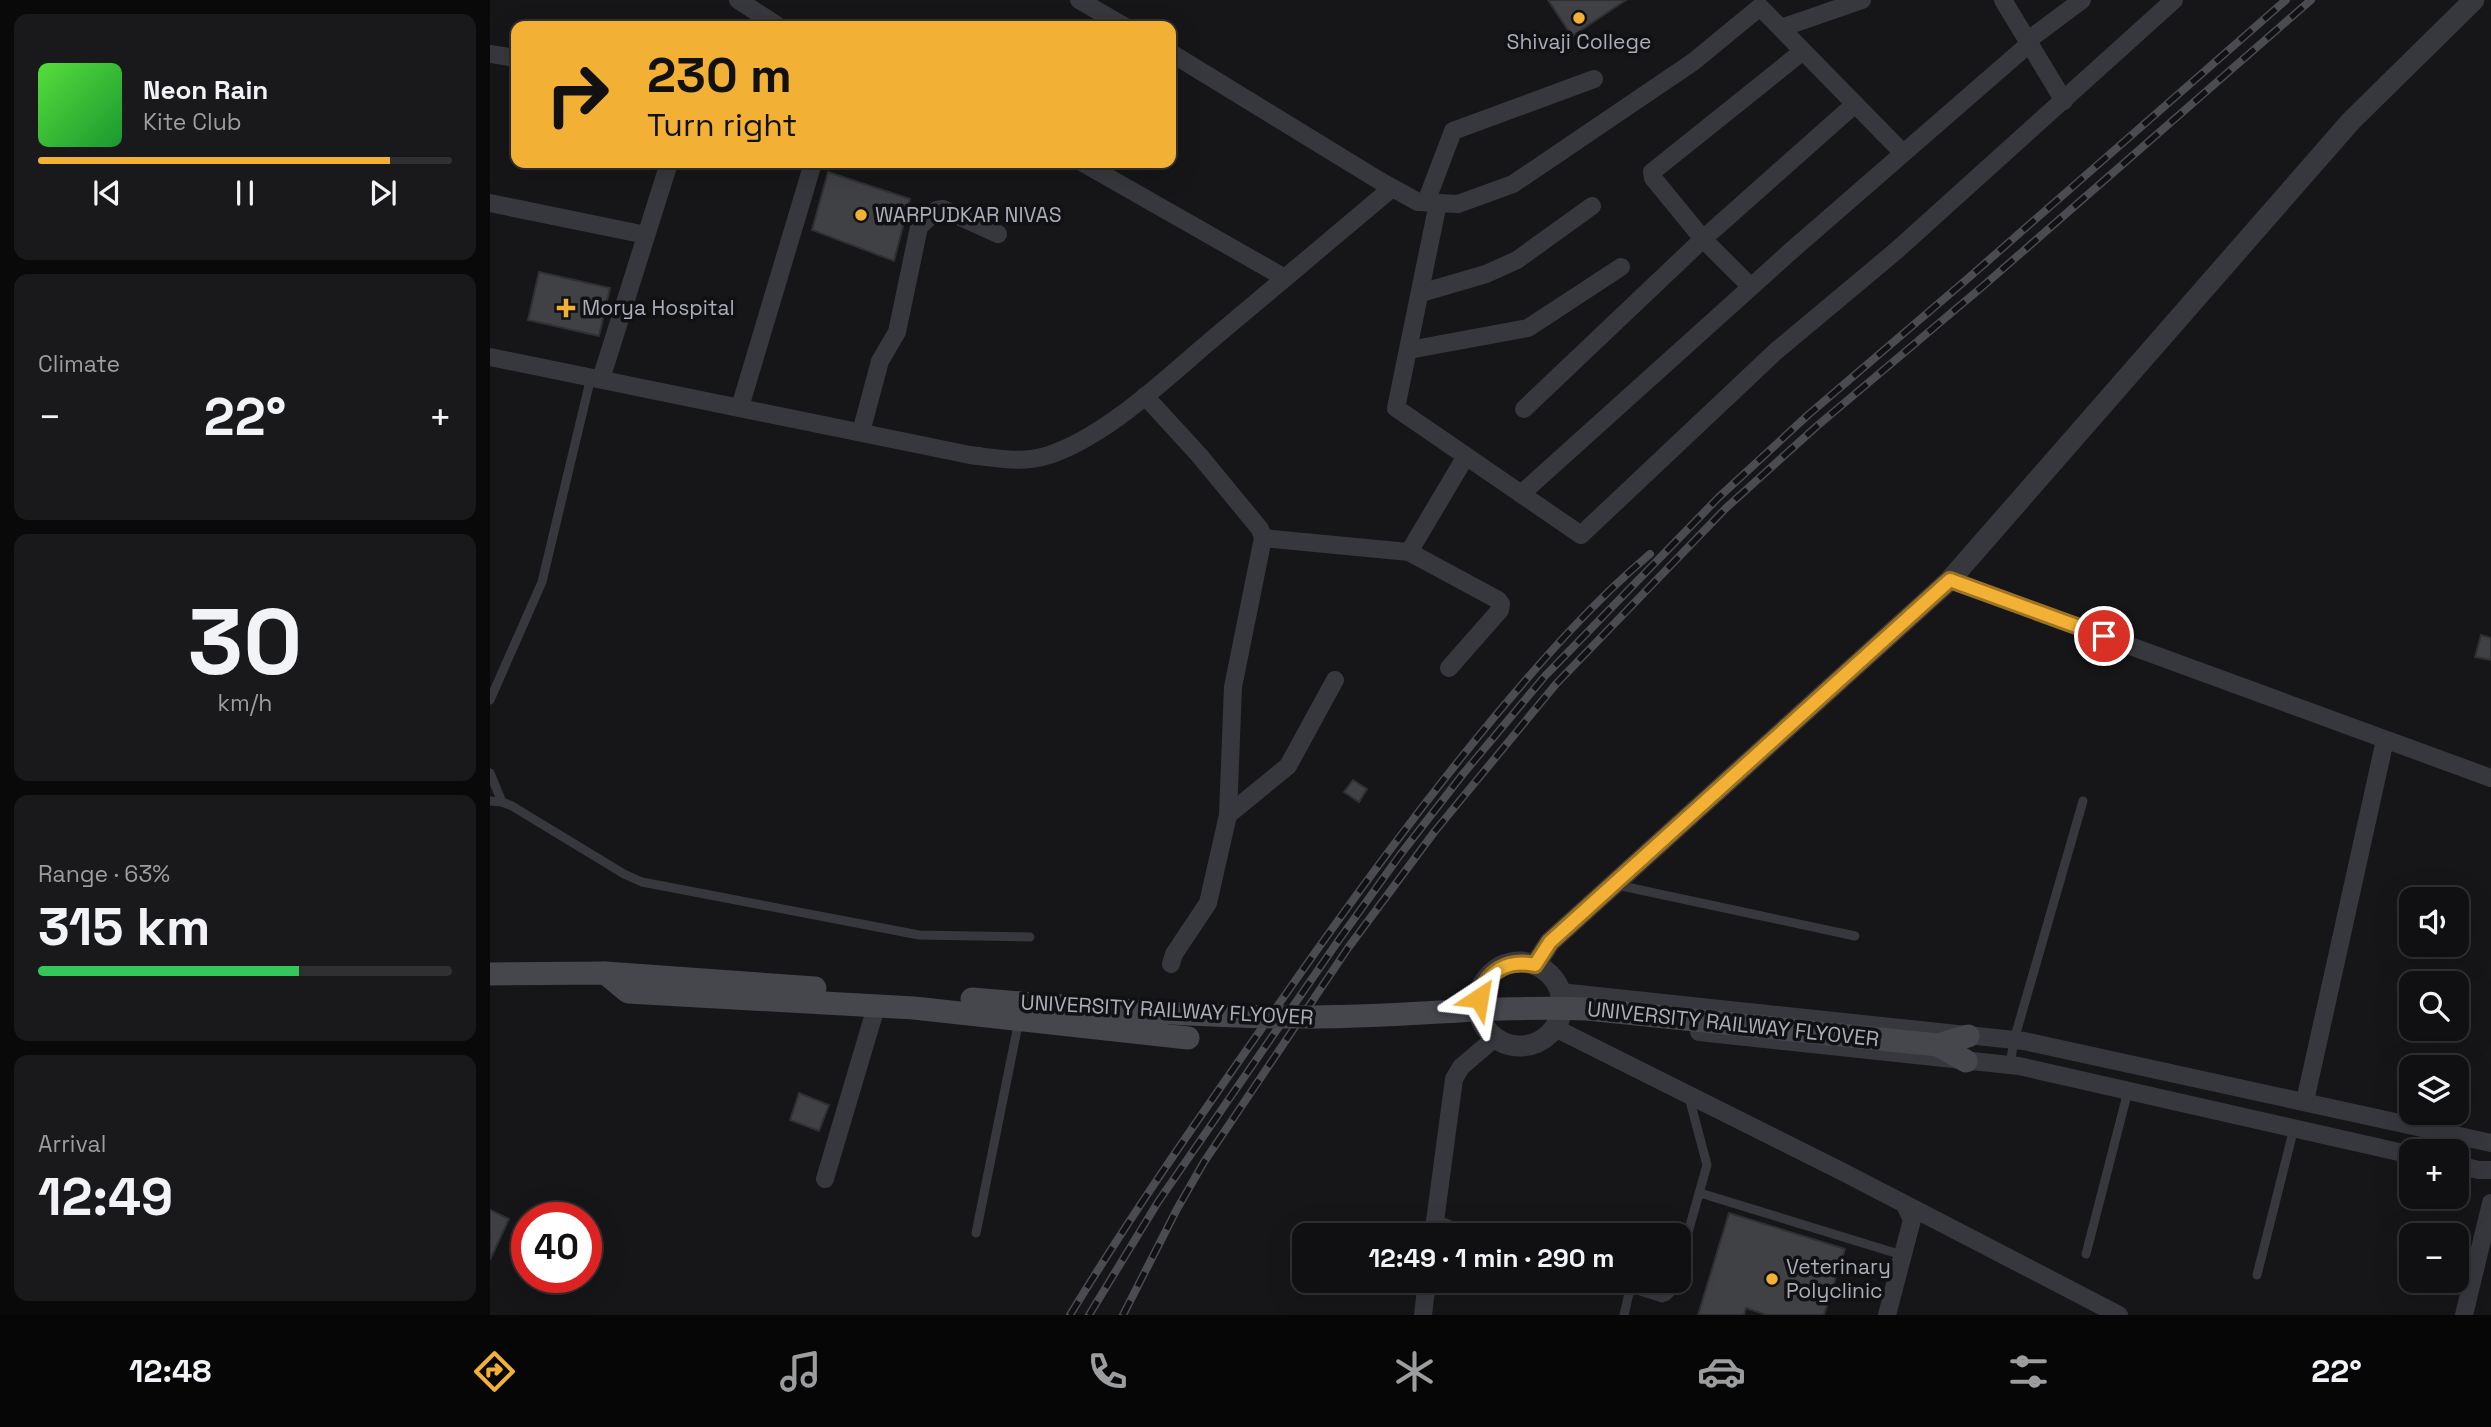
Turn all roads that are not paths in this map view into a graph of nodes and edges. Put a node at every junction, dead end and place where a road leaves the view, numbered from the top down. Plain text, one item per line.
1 (738, 0) edge
2 (1079, 0) edge
3 (1862, 0) edge
4 (2003, 0) edge
5 (2082, 0) edge
6 (2174, 0) edge
7 (2474, 0) edge
8 (770, 21) edge
9 (1115, 21) edge
10 (1781, 28) junction
11 (2028, 43) junction
12 (1803, 51) junction
13 (490, 54) edge
14 (511, 57) edge
15 (1176, 57) edge
16 (1594, 79) dead end
17 (2064, 101) junction
18 (1855, 104) junction
19 (1903, 153) junction
20 (667, 168) edge
21 (812, 168) edge
22 (1092, 168) edge
23 (1392, 188) junction
24 (1432, 202) junction
25 (490, 203) edge
26 (1592, 206) dead end
27 (998, 234) dead end
28 (646, 235) junction
29 (1703, 239) junction
30 (1621, 267) dead end
31 (1285, 278) junction
32 (1751, 287) junction
33 (1421, 293) junction
34 (1409, 350) junction
35 (490, 357) edge
36 (596, 378) junction
37 (1145, 396) junction
38 (740, 408) junction
39 (1524, 409) dead end
40 (861, 432) junction
41 (1466, 456) junction
42 (1521, 494) junction
43 (1262, 538) junction
44 (1409, 552) junction
45 (1950, 580) junction
46 (1449, 667) dead end
47 (1335, 680) dead end
48 (490, 699) edge
49 (2385, 740) junction
50 (490, 774) edge
51 (2491, 778) edge
52 (490, 801) edge
53 (2083, 801) dead end
54 (502, 802) junction
55 (1228, 815) junction
56 (1614, 884) junction
57 (1855, 936) dead end
58 (1030, 937) dead end
59 (1171, 964) dead end
60 (1535, 965) junction
61 (605, 973) junction
62 (490, 974) edge
63 (1560, 992) junction
64 (876, 1007) junction
65 (1019, 1020) junction
66 (1558, 1022) junction
67 (1969, 1036) junction
68 (1188, 1038) dead end
69 (1495, 1038) junction
70 (2014, 1040) junction
71 (1938, 1045) junction
72 (1966, 1061) junction
73 (2010, 1065) junction
74 (2128, 1090) junction
75 (1688, 1095) junction
76 (2305, 1101) junction
77 (2294, 1128) junction
78 (2491, 1143) edge
79 (2399, 1152) edge
80 (2469, 1168) edge
81 (2491, 1170) edge
82 (825, 1179) dead end
83 (1700, 1193) junction
84 (2491, 1203) edge
85 (1905, 1205) junction
86 (1435, 1223) edge
87 (1691, 1224) edge
88 (976, 1233) dead end
89 (2086, 1254) dead end
90 (1902, 1255) junction
91 (2257, 1275) dead end
92 (1426, 1293) edge
93 (1629, 1293) edge
94 (1644, 1293) edge
95 (1671, 1293) edge
96 (1423, 1315) edge
97 (1624, 1315) edge
98 (1887, 1315) edge
99 (2119, 1315) edge
100 (2464, 1315) edge

1 - 8 street
2 - 9 street
3 - 10 street
4 - 11 street
5 - 11 street
6 - 17 street
7 - 45 street
10 - 12 street
10 - 24 street
11 - 17 street
11 - 19 street
12 - 18 street
12 - 29 street
13 - 14 street
15 - 23 street
16 - 24 street
17 - 42 street
18 - 19 street
18 - 29 street
19 - 32 street
20 - 28 street
21 - 38 street
22 - 31 street
23 - 24 street
23 - 31 street
24 - 33 street
25 - 28 street
26 - 33 street
27 - 40 street
28 - 36 street
29 - 32 street
29 - 39 street
30 - 34 street
31 - 37 street
32 - 42 street
33 - 34 street
34 - 41 street
35 - 36 street
36 - 38 street
36 - 48 lane
37 - 40 street
37 - 43 street
38 - 40 street
41 - 42 street
41 - 44 street
43 - 44 street
43 - 55 street
44 - 46 street
45 - 49 street
45 - 56 street
47 - 55 street
49 - 51 street
49 - 76 street
50 - 54 lane
52 - 54 lane
53 - 70 lane
54 - 58 lane
55 - 59 street
56 - 57 lane
56 - 60 street
60 - 63 street
60 - 69 street
61 - 62 main road, UNIVERSITY RAILWAY FLYOVER
61 - 64 main road
61 - 71 main road, UNIVERSITY RAILWAY FLYOVER, bridge
63 - 66 street
63 - 67 street
64 - 65 main road
64 - 82 street
65 - 68 main road
65 - 88 lane
66 - 69 street
66 - 72 street
66 - 75 street
67 - 70 street
67 - 71 main road, UNIVERSITY RAILWAY FLYOVER
69 - 86 street
70 - 73 lane
70 - 76 street
71 - 72 main road, UNIVERSITY RAILWAY FLYOVER
72 - 73 street
73 - 74 street
74 - 77 street
74 - 89 lane
75 - 83 lane
75 - 85 street
76 - 78 street
77 - 79 street
77 - 91 lane
80 - 81 street
83 - 87 lane
83 - 90 lane
84 - 100 street
85 - 90 street
85 - 99 street
90 - 98 street
92 - 96 street
93 - 97 lane
94 - 95 lane

